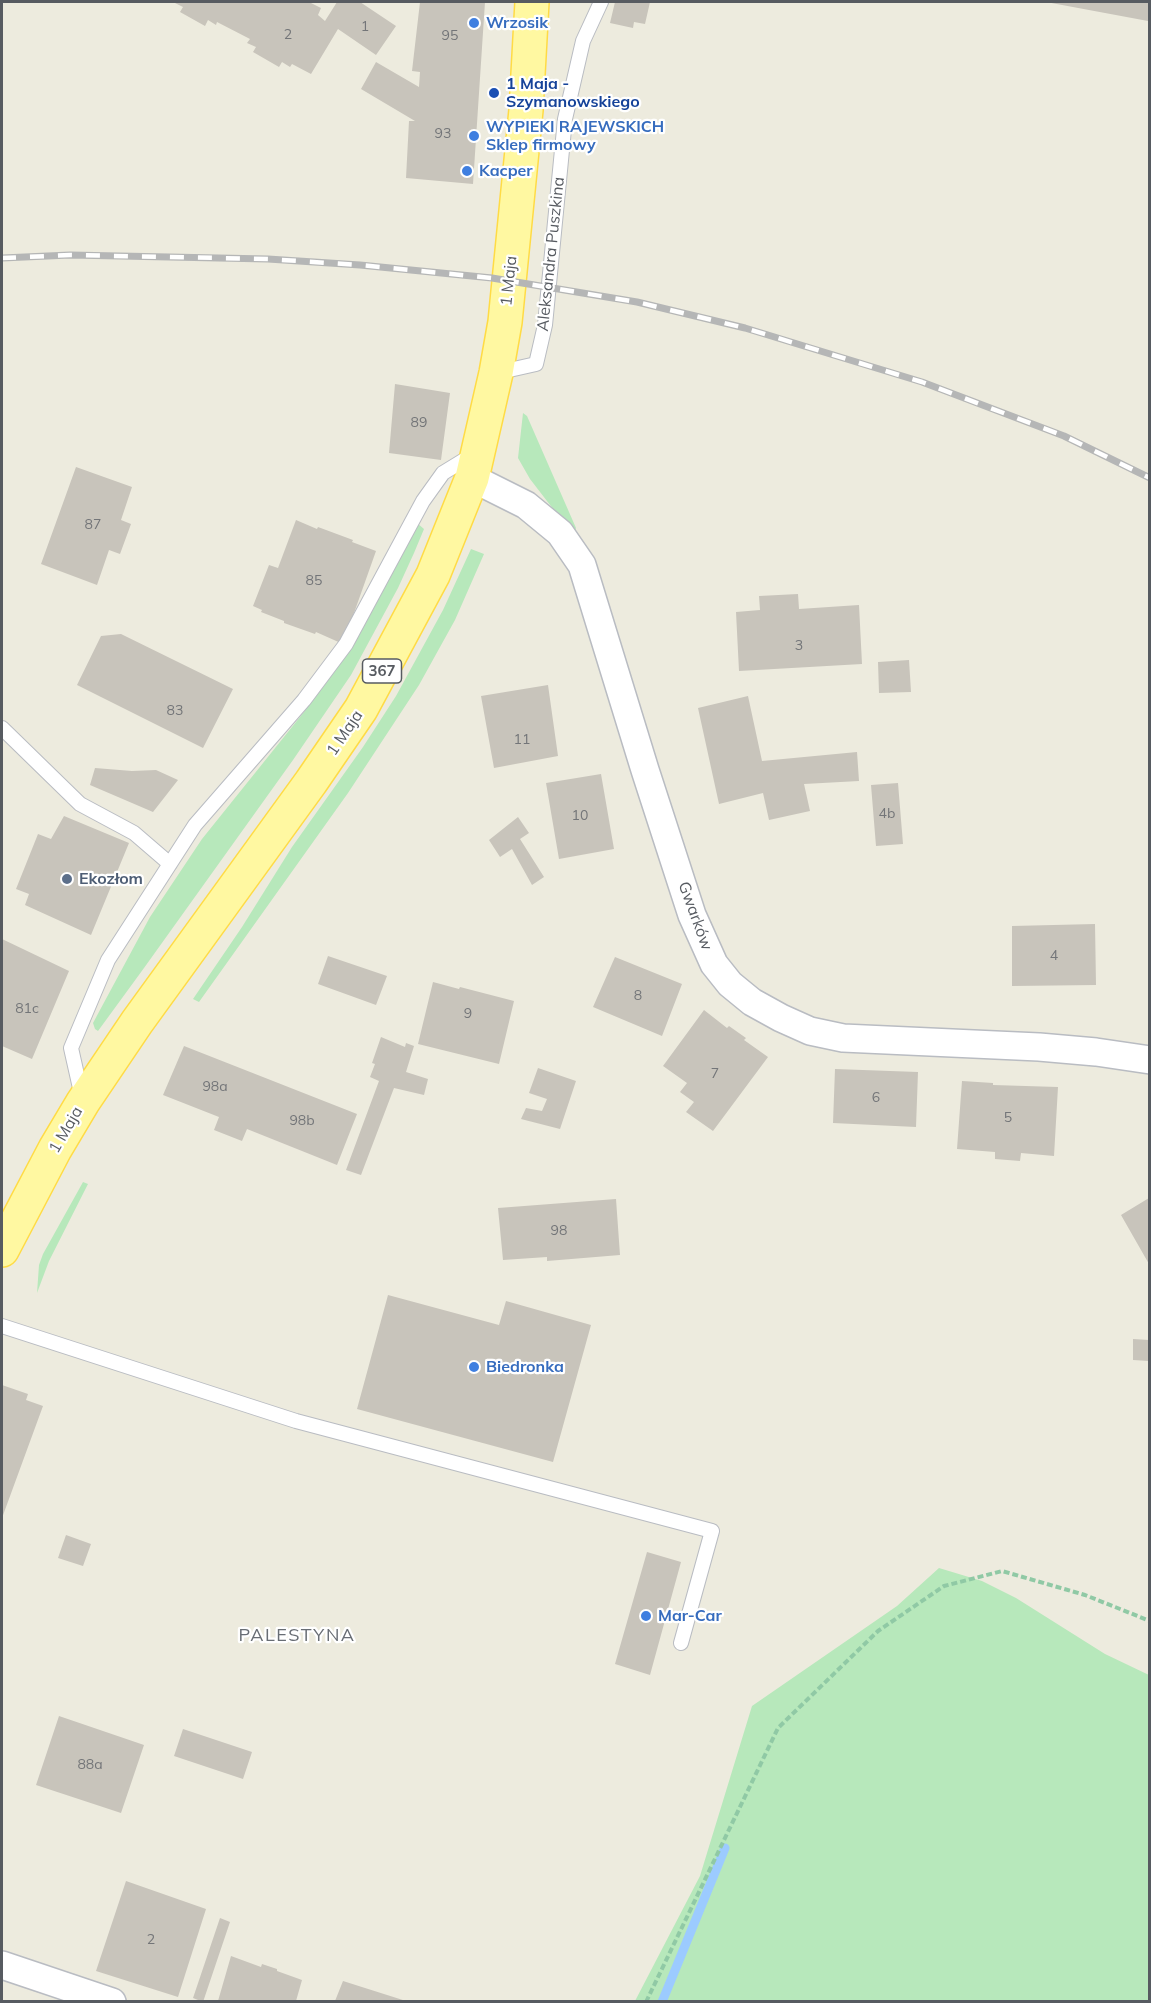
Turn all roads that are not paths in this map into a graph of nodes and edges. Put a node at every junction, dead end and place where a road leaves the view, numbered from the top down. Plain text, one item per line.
1 (532, 2) edge
2 (601, 2) edge
3 (496, 373) junction
4 (475, 465) junction
5 (2, 728) edge
6 (170, 864) junction
7 (1149, 1060) edge
8 (83, 1102) junction
9 (2, 1250) edge
10 (2, 1326) edge
11 (681, 1643) dead end
12 (2, 1965) edge
13 (112, 2001) edge

1 - 3 main road, 1 Maja / 367
2 - 3 lane, Aleksandra Puszkina
3 - 4 main road, 1 Maja / 367
4 - 6 lane
4 - 7 street, Gwarków
4 - 8 main road, 1 Maja / 367
5 - 6 lane
6 - 8 lane
8 - 9 main road, 1 Maja / 367
10 - 11 lane
12 - 13 street

